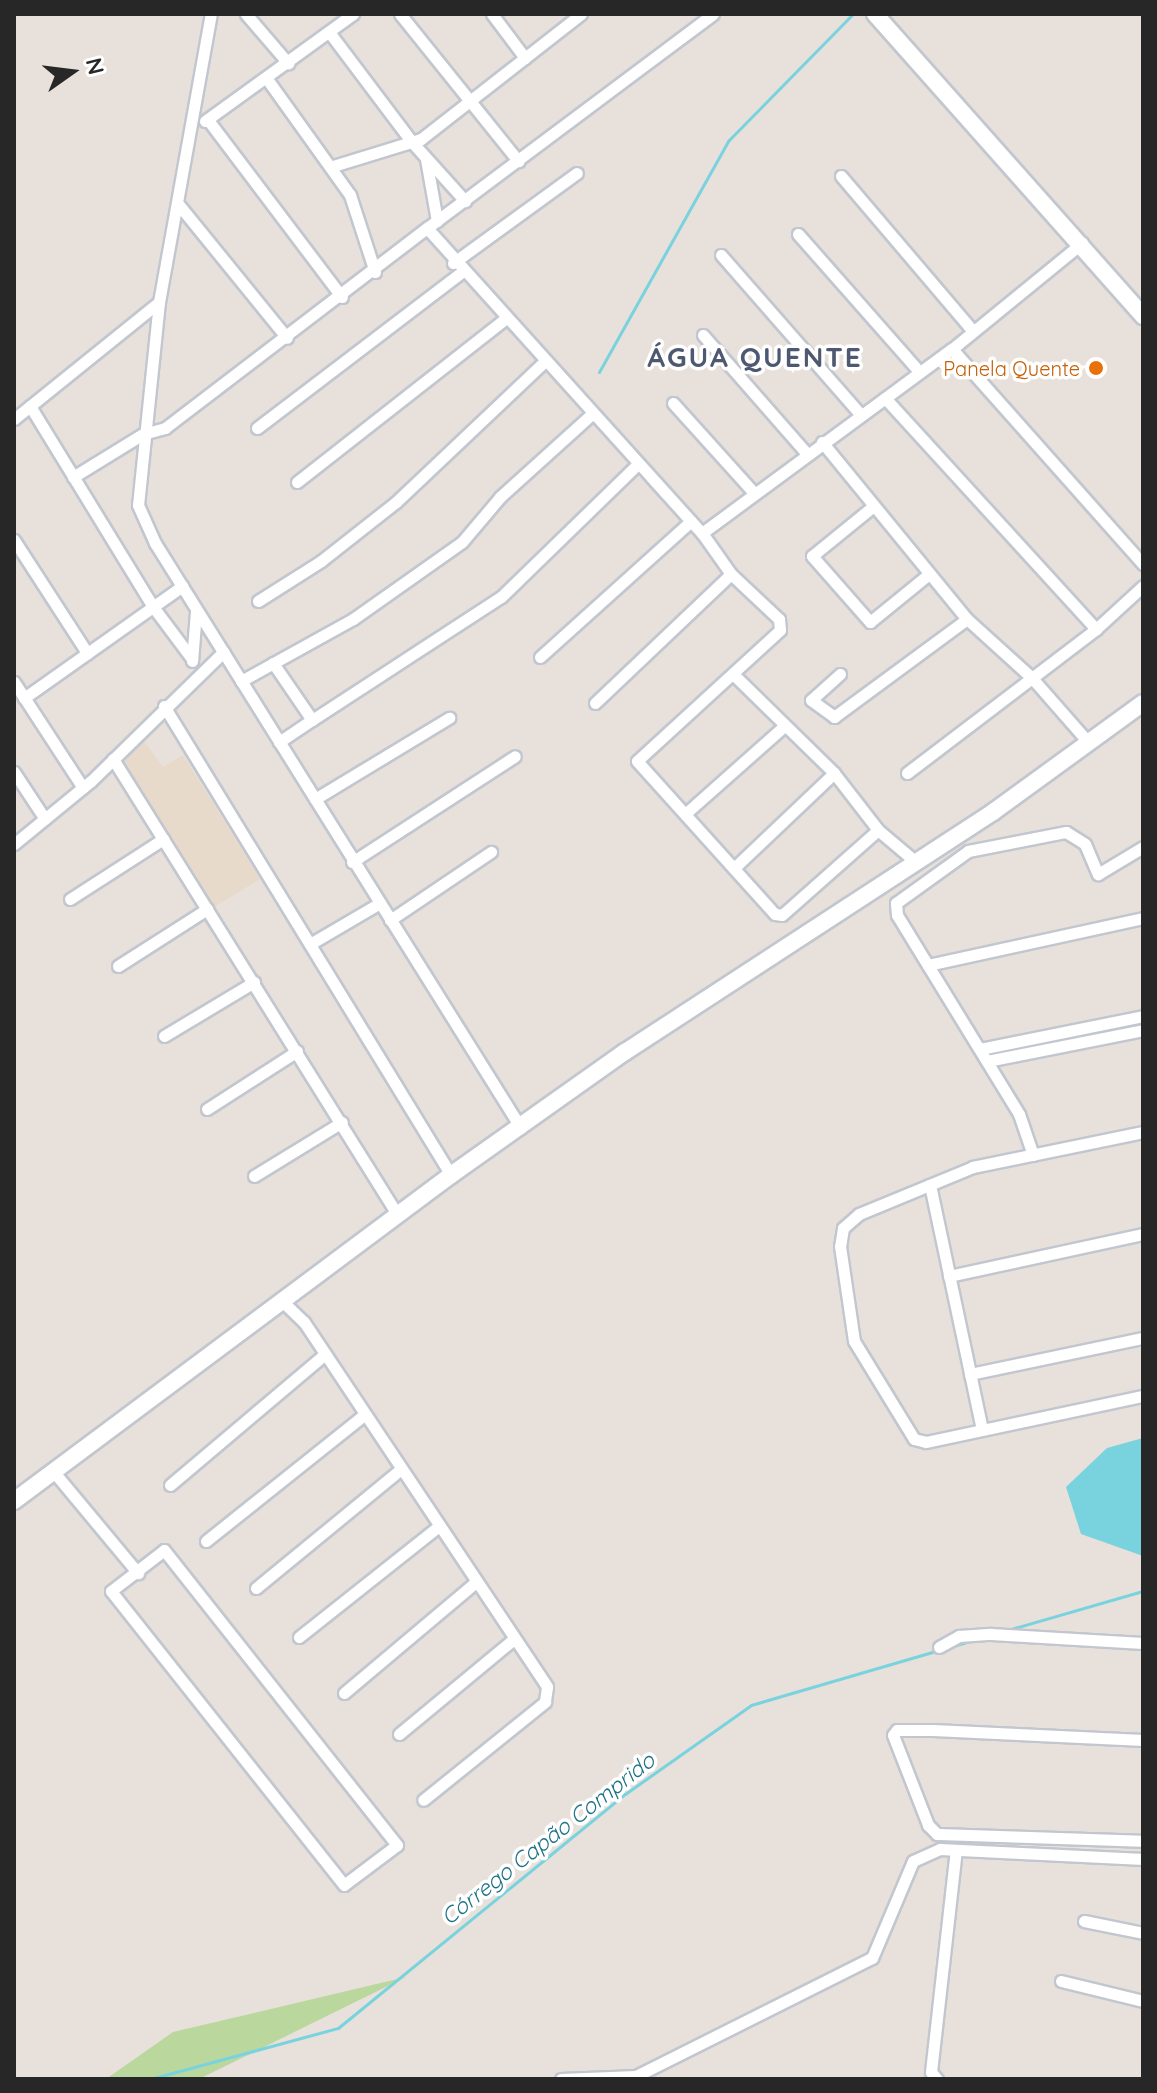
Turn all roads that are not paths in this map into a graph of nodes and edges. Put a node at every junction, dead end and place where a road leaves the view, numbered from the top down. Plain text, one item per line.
1 (211, 14) edge
2 (246, 14) edge
3 (400, 14) edge
4 (492, 14) edge
5 (581, 14) edge
6 (713, 14) edge
7 (875, 14) edge
8 (347, 16) edge
9 (329, 32) junction
10 (525, 58) junction
11 (288, 63) junction
12 (267, 79) junction
13 (470, 101) junction
14 (208, 120) junction
15 (193, 125) junction
16 (411, 141) junction
17 (426, 158) junction
18 (518, 161) junction
19 (333, 166) junction
20 (577, 173) dead end
21 (841, 176) dead end
22 (465, 201) junction
23 (179, 205) junction
24 (432, 225) junction
25 (798, 234) dead end
26 (1082, 243) junction
27 (721, 255) dead end
28 (458, 268) junction
29 (375, 272) junction
30 (342, 297) junction
31 (159, 302) junction
32 (1143, 316) edge
33 (505, 319) junction
34 (972, 330) junction
35 (703, 335) dead end
36 (287, 338) junction
37 (952, 349) junction
38 (544, 362) junction
39 (918, 370) junction
40 (885, 398) junction
41 (673, 403) dead end
42 (30, 406) junction
43 (592, 414) junction
44 (860, 414) junction
45 (14, 419) edge
46 (257, 428) dead end
47 (143, 434) junction
48 (822, 442) junction
49 (807, 454) junction
50 (638, 464) junction
51 (73, 477) junction
52 (297, 482) dead end
53 (754, 493) junction
54 (871, 508) junction
55 (691, 521) junction
56 (702, 533) junction
57 (14, 540) edge
58 (1143, 564) edge
59 (731, 574) junction
60 (929, 574) junction
61 (182, 586) junction
62 (1143, 586) edge
63 (258, 601) dead end
64 (154, 608) junction
65 (196, 609) junction
66 (967, 619) junction
67 (1096, 629) junction
68 (223, 652) junction
69 (87, 653) junction
70 (540, 657) dead end
71 (192, 659) junction
72 (273, 663) junction
73 (733, 674) junction
74 (840, 674) dead end
75 (193, 678) junction
76 (1032, 678) junction
77 (241, 681) junction
78 (14, 682) edge
79 (24, 698) junction
80 (595, 703) dead end
81 (1143, 703) edge
82 (164, 706) junction
83 (449, 718) dead end
84 (312, 720) junction
85 (783, 727) junction
86 (279, 742) junction
87 (1089, 743) junction
88 (515, 756) dead end
89 (113, 759) junction
90 (14, 772) edge
91 (834, 773) junction
92 (907, 773) dead end
93 (83, 788) junction
94 (315, 799) junction
95 (685, 814) junction
96 (45, 819) junction
97 (878, 830) junction
98 (163, 839) junction
99 (14, 844) edge
100 (1143, 847) edge
101 (491, 852) dead end
102 (352, 862) junction
103 (916, 862) junction
104 (734, 868) junction
105 (70, 899) dead end
106 (380, 903) junction
107 (207, 909) junction
108 (1143, 918) edge
109 (390, 920) junction
110 (310, 944) junction
111 (928, 965) junction
112 (118, 966) dead end
113 (254, 982) junction
114 (1143, 1016) edge
115 (1143, 1030) edge
116 (164, 1036) dead end
117 (980, 1049) junction
118 (297, 1051) junction
119 (987, 1061) junction
120 (207, 1109) dead end
121 (342, 1122) junction
122 (521, 1128) junction
123 (1143, 1132) edge
124 (1033, 1155) junction
125 (451, 1175) junction
126 (254, 1176) dead end
127 (930, 1185) junction
128 (397, 1214) junction
129 (1143, 1234) edge
130 (949, 1276) junction
131 (281, 1300) junction
132 (1143, 1338) edge
133 (325, 1354) junction
134 (970, 1374) junction
135 (1143, 1396) edge
136 (365, 1414) junction
137 (982, 1429) junction
138 (401, 1469) junction
139 (53, 1471) junction
140 (170, 1485) dead end
141 (14, 1501) edge
142 (439, 1526) junction
143 (206, 1541) dead end
144 (138, 1573) junction
145 (476, 1582) junction
146 (256, 1588) dead end
147 (299, 1637) dead end
148 (514, 1639) junction
149 (1143, 1643) edge
150 (939, 1647) dead end
151 (344, 1693) dead end
152 (399, 1734) dead end
153 (1143, 1740) edge
154 (423, 1800) dead end
155 (1143, 1841) edge
156 (956, 1850) junction
157 (1143, 1859) edge
158 (1084, 1921) dead end
159 (1143, 1933) edge
160 (1061, 1981) dead end
161 (1143, 2001) edge
162 (561, 2079) edge
163 (937, 2079) edge

1 - 15 street
2 - 11 street
3 - 13 street
4 - 10 street
5 - 10 street
6 - 18 street
7 - 26 street
8 - 9 street
9 - 11 street
9 - 16 street
10 - 13 street
11 - 12 street
12 - 14 street
12 - 19 street
13 - 16 street
13 - 18 street
14 - 15 street
14 - 30 street
15 - 23 street
16 - 17 street
16 - 19 street
17 - 22 street
17 - 24 street
18 - 22 street
19 - 29 street
20 - 28 street
21 - 34 street
22 - 24 street
23 - 31 street
23 - 36 street
24 - 28 street
24 - 29 street
25 - 39 street
26 - 32 street
26 - 34 street
27 - 44 street
28 - 33 street
28 - 46 street
29 - 30 street
30 - 36 street
31 - 42 street
31 - 47 street
33 - 38 street
33 - 52 street
34 - 37 street
35 - 49 street
36 - 47 street
37 - 39 street
37 - 58 street
38 - 43 street
38 - 63 street
39 - 40 street
40 - 44 street
40 - 67 street
41 - 53 street
42 - 45 street
42 - 51 street
43 - 50 street
43 - 72 street
44 - 48 street
47 - 51 street
47 - 61 street
48 - 49 street
48 - 54 street
49 - 53 street
50 - 55 street
50 - 84 street
51 - 64 street
53 - 56 street
54 - 60 street
54 - 60 street
55 - 56 street
55 - 70 street
56 - 59 street
57 - 69 street
59 - 73 street
59 - 80 street
60 - 66 street
61 - 64 street
61 - 65 street
62 - 67 street
64 - 69 street
64 - 71 street
65 - 68 street
65 - 71 street
66 - 74 street
66 - 76 street
67 - 76 street
68 - 75 street
68 - 77 street
69 - 79 street
71 - 75 street
72 - 77 street
72 - 84 street
73 - 85 street
73 - 95 street
75 - 82 street
76 - 87 street
76 - 92 street
77 - 86 street
78 - 79 street
79 - 93 street
81 - 87 street
82 - 89 street
82 - 110 street
83 - 94 street
84 - 86 street
85 - 91 street
85 - 95 street
86 - 94 street
87 - 103 street
88 - 102 street
89 - 93 street
89 - 98 street
90 - 96 street
91 - 97 street
91 - 104 street
93 - 96 street
94 - 102 street
95 - 104 street
96 - 99 street
97 - 103 street
97 - 104 street
98 - 105 street
98 - 107 street
100 - 111 street
101 - 109 street
102 - 106 street
103 - 122 street
106 - 109 street
106 - 110 street
107 - 112 street
107 - 113 street
108 - 111 street
109 - 122 street
110 - 125 street
111 - 117 street
113 - 116 street
113 - 118 street
114 - 117 street
115 - 119 street
117 - 119 street
118 - 120 street
118 - 121 street
119 - 124 street
121 - 126 street
121 - 128 street
122 - 125 street
123 - 124 street
124 - 127 street
125 - 128 street
127 - 130 street
127 - 137 street
128 - 131 street
129 - 130 street
130 - 134 street
131 - 133 street
131 - 139 street
132 - 134 street
133 - 136 street
133 - 140 street
134 - 137 street
135 - 137 street
136 - 138 street
136 - 143 street
138 - 142 street
138 - 146 street
139 - 141 street
139 - 144 street
142 - 145 street
142 - 147 street
144 - 144 street
145 - 148 street
145 - 151 street
148 - 152 street
148 - 154 street
149 - 150 street
153 - 155 street
156 - 157 street
156 - 162 street
156 - 163 street
158 - 159 street
160 - 161 street

